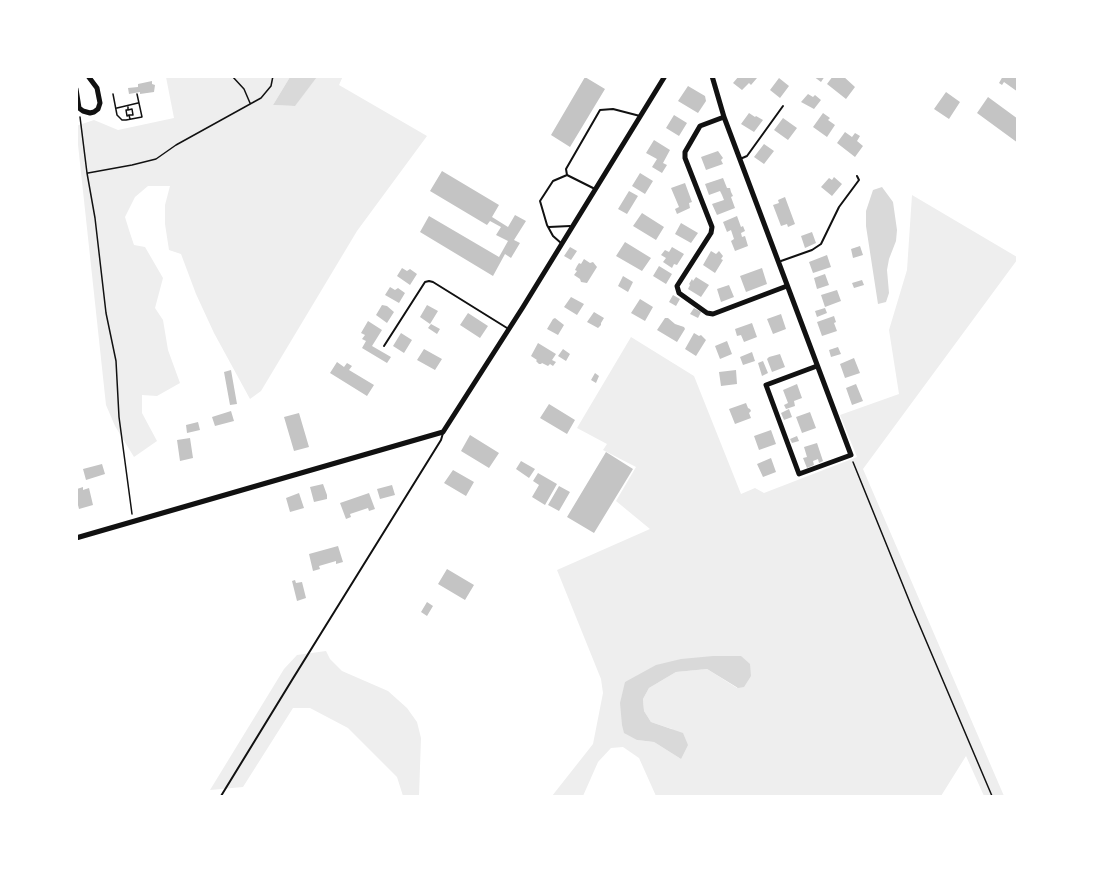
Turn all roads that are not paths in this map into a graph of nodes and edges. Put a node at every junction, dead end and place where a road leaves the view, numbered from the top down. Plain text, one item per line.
1 (88, 76) edge
2 (664, 76) edge
3 (712, 76) edge
4 (76, 89) edge
5 (783, 106) dead end
6 (640, 116) junction
7 (724, 117) junction
8 (740, 159) junction
9 (567, 175) junction
10 (857, 176) dead end
11 (596, 189) junction
12 (573, 226) junction
13 (549, 227) junction
14 (562, 243) junction
15 (778, 262) junction
16 (787, 286) junction
17 (509, 330) junction
18 (384, 346) dead end
19 (817, 366) junction
20 (443, 432) junction
21 (76, 538) edge
22 (221, 796) edge

1 - 4 street
2 - 6 street
3 - 7 street
5 - 8 lane
6 - 9 lane
6 - 11 street
7 - 8 street
7 - 16 street
8 - 15 street
9 - 11 lane
9 - 13 lane
10 - 15 lane
11 - 12 street
12 - 13 lane
12 - 14 street
13 - 14 lane
14 - 17 street
15 - 16 street
16 - 19 street
17 - 18 lane
17 - 20 street
19 - 19 street
20 - 21 street
20 - 22 lane

